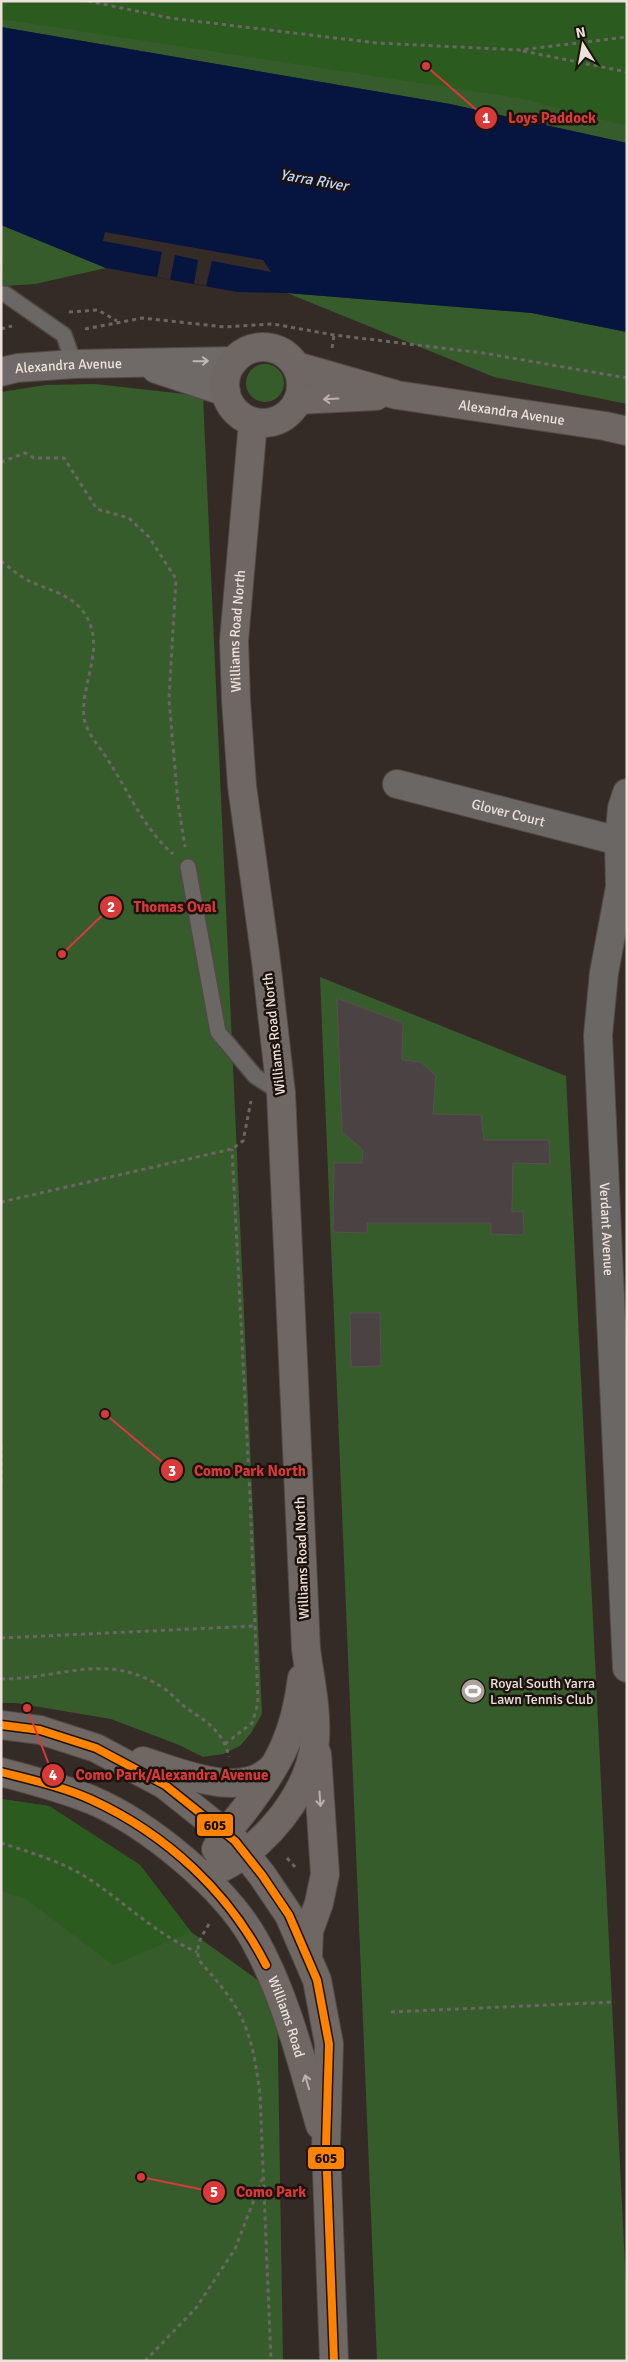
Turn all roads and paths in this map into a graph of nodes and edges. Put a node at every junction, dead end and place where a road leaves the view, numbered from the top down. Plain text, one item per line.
1 (88, 1) edge
2 (627, 37) edge
3 (520, 50) junction
4 (627, 72) edge
5 (4, 294) dead end
6 (234, 361) junction
7 (135, 362) junction
8 (74, 364) junction
9 (296, 366) junction
10 (1, 372) edge
11 (226, 392) junction
12 (397, 395) junction
13 (298, 400) junction
14 (253, 422) junction
15 (627, 431) edge
16 (1, 462) edge
17 (1, 560) edge
18 (397, 784) dead end
19 (627, 793) edge
20 (618, 841) junction
21 (188, 867) junction
22 (255, 1076) junction
23 (281, 1093) junction
24 (232, 1149) junction
25 (1, 1202) edge
26 (1, 1446) edge
27 (1, 1483) edge
28 (255, 1626) junction
29 (1, 1638) edge
30 (306, 1649) junction
31 (627, 1668) edge
32 (1, 1679) edge
33 (315, 1715) junction
34 (1, 1725) edge
35 (225, 1744) junction
36 (96, 1748) junction
37 (280, 1758) junction
38 (229, 1764) dead end
39 (1, 1772) edge
40 (226, 1832) junction
41 (1, 1843) edge
42 (245, 1853) junction
43 (203, 1877) junction
44 (211, 1922) dead end
45 (197, 1952) junction
46 (308, 1957) junction
47 (614, 2002) dead end
48 (391, 2012) dead end
49 (326, 2146) junction
50 (263, 2176) junction
51 (145, 2361) edge
52 (271, 2361) edge
53 (334, 2361) edge

1 - 3 path
2 - 3 path
3 - 4 path
5 - 8 lane
7 -> 6 street, Alexandra Avenue
6 - 9 main road
6 - 11 main road
7 - 8 street, Alexandra Avenue
7 - 11 street, Alexandra Avenue
8 - 10 street, Alexandra Avenue
9 - 12 main road, Alexandra Avenue
9 - 13 main road
11 - 14 main road
12 -> 13 main road, Alexandra Avenue
12 - 15 main road, Alexandra Avenue
13 - 14 main road
14 - 23 main road, Williams Road North
16 - 21 path
17 - 21 path
18 - 20 street, Glover Court
19 - 20 street, Verdant Avenue
20 - 31 street, Verdant Avenue
21 - 22 lane
22 - 23 lane
22 - 24 path
23 - 30 main road, Williams Road North
24 - 25 path
24 - 28 path
26 - 27 path
28 - 29 path
28 - 35 path
30 - 33 main road, Williams Road North
30 - 37 main road, Williams Road North
32 - 35 path
33 - 42 main road, Williams Road North
33 -> 46 main road
34 - 36 main road
35 - 38 path
36 - 37 main road
36 - 40 main road
37 - 40 main road, Williams Road North
39 - 43 main road
40 - 42 main road, Williams Road
40 - 43 main road, Williams Road North
41 - 45 path
42 - 43 main road, Williams Road North
42 - 46 main road, Williams Road
49 -> 43 main road, Williams Road
44 - 45 path
45 - 50 path
46 - 49 main road, Williams Road
47 - 48 path
49 - 53 main road, Williams Road
50 - 51 path
50 - 52 path

